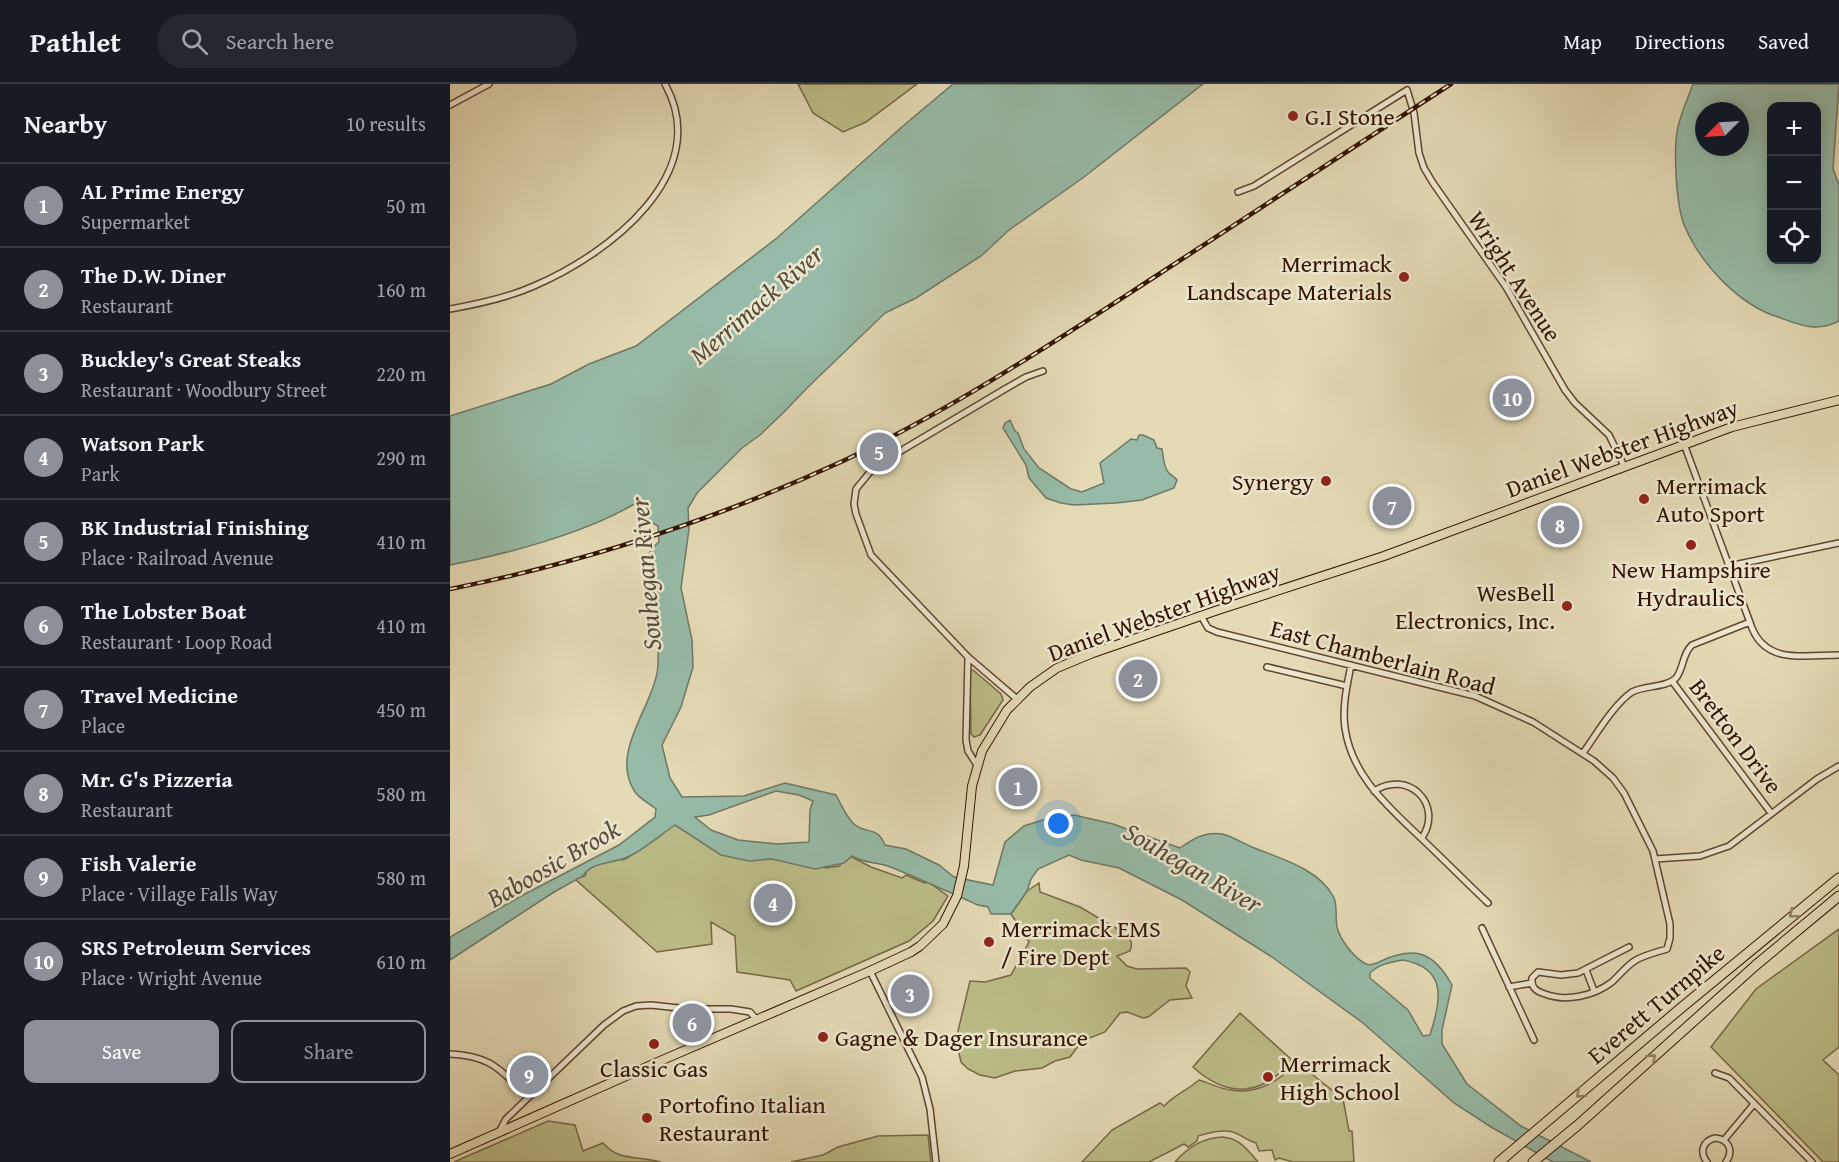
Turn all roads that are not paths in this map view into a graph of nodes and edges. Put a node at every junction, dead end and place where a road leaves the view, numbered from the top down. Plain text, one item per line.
1 (489, 84) edge
2 (665, 84) edge
3 (450, 105) edge
4 (1238, 192) dead end
5 (450, 309) edge
6 (1043, 371) dead end
7 (1839, 400) edge
8 (1684, 444) junction
9 (1624, 466) junction
10 (1839, 543) edge
11 (1729, 566) junction
12 (1201, 616) junction
13 (1750, 622) junction
14 (1839, 655) edge
15 (968, 657) junction
16 (1351, 665) junction
17 (1266, 667) dead end
18 (1672, 681) junction
19 (1347, 686) junction
20 (1017, 699) junction
21 (1583, 753) junction
22 (977, 765) junction
23 (1839, 766) edge
24 (1374, 791) junction
25 (1771, 813) junction
26 (1422, 838) junction
27 (1656, 859) junction
28 (1839, 878) edge
29 (1839, 896) edge
30 (1488, 903) dead end
31 (1482, 928) dead end
32 (1629, 947) dead end
33 (1586, 970) junction
34 (870, 971) junction
35 (1532, 983) junction
36 (1509, 987) junction
37 (1593, 991) junction
38 (756, 1019) junction
39 (1534, 1040) dead end
40 (450, 1053) edge
41 (1715, 1073) dead end
42 (529, 1097) junction
43 (1754, 1104) junction
44 (498, 1134) junction
45 (1724, 1140) junction
46 (450, 1155) edge
47 (1501, 1161) edge
48 (936, 1162) edge
49 (1533, 1162) edge
50 (1707, 1162) edge
51 (1726, 1162) edge
52 (1812, 1162) edge

1 - 3 street
2 - 5 street
4 - 9 street, Wright Avenue
6 - 15 street
7 - 8 main road, Daniel Webster Highway
8 - 9 main road, Daniel Webster Highway
8 - 11 street
9 - 12 main road, Daniel Webster Highway
10 - 11 street
11 - 13 street
12 - 16 street, East Chamberlain Road
12 - 20 main road, Daniel Webster Highway
13 - 14 street
13 - 18 street
15 - 20 street
15 - 22 street
16 - 19 street
16 - 21 street, East Chamberlain Road
17 - 19 street
18 - 21 street
18 - 25 street, Bretton Drive
19 - 24 street
20 - 22 main road, Daniel Webster Highway
21 - 27 street, East Chamberlain Road
22 - 34 main road, Daniel Webster Highway
23 - 25 street
24 - 26 street
24 - 26 street
25 - 27 street
26 - 30 street
27 - 37 street, East Chamberlain Road
28 -> 47 highway, Everett Turnpike
49 -> 29 highway, Everett Turnpike
31 - 36 street
32 - 33 street
33 - 35 street
33 - 37 street
34 - 38 main road, Daniel Webster Highway
34 - 48 street
35 - 36 street
35 - 37 street
36 - 39 street
38 - 42 street
38 - 44 main road, Daniel Webster Highway
40 - 42 street
41 - 43 street
42 - 44 street
43 - 45 street
43 - 52 street
44 - 46 main road, Daniel Webster Highway
45 - 50 street
45 - 51 street

